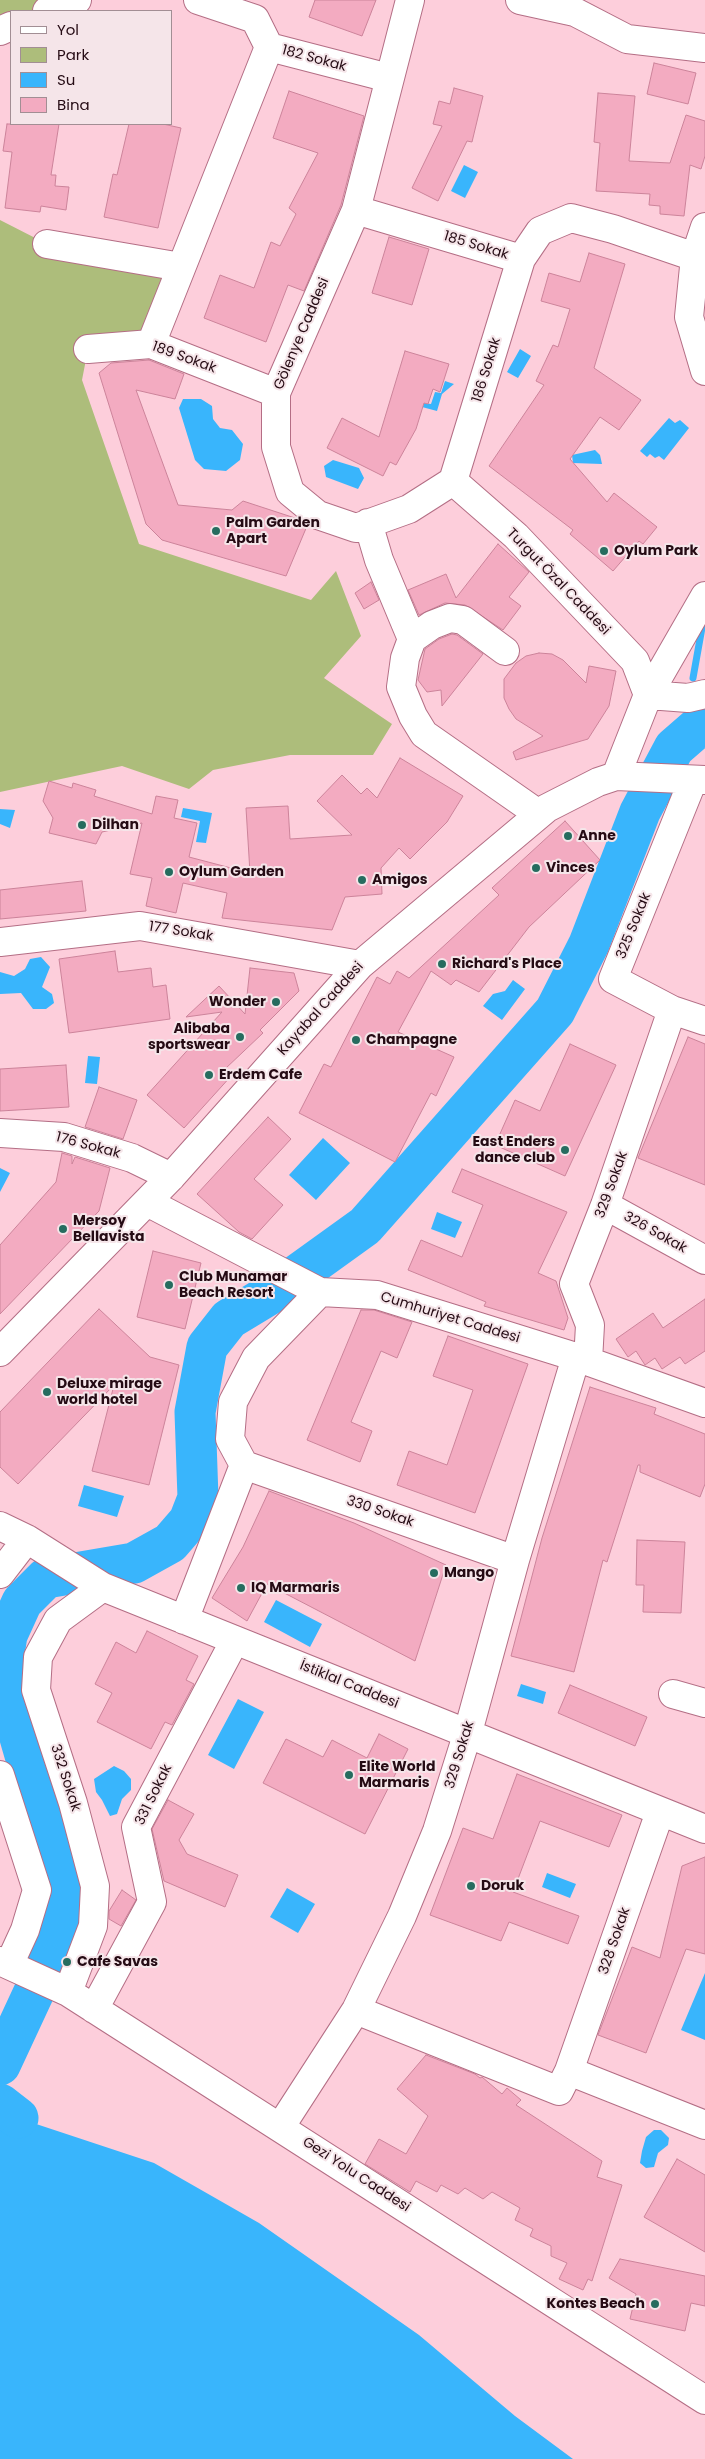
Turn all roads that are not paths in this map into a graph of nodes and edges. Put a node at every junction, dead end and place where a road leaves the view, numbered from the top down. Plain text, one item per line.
1 (78, 0) edge
2 (198, 0) edge
3 (410, 0) edge
4 (520, 0) edge
5 (50, 10) edge
6 (269, 47) junction
7 (705, 48) edge
8 (389, 78) junction
9 (356, 210) junction
10 (705, 226) edge
11 (47, 244) dead end
12 (695, 257) junction
13 (521, 259) junction
14 (181, 267) junction
15 (151, 344) junction
16 (88, 349) dead end
17 (705, 370) edge
18 (276, 393) junction
19 (453, 480) junction
20 (368, 523) junction
21 (705, 596) edge
22 (412, 639) junction
23 (505, 651) dead end
24 (705, 694) edge
25 (648, 695) junction
26 (624, 777) junction
27 (699, 780) edge
28 (530, 808) dead end
29 (0, 942) edge
30 (360, 965) junction
31 (672, 1010) junction
32 (705, 1021) edge
33 (0, 1133) edge
34 (171, 1176) junction
35 (147, 1202) junction
36 (605, 1205) junction
37 (705, 1260) edge
38 (320, 1292) junction
39 (0, 1352) edge
40 (582, 1359) junction
41 (705, 1404) edge
42 (244, 1465) junction
43 (0, 1526) edge
44 (28, 1539) junction
45 (515, 1560) junction
46 (0, 1574) edge
47 (103, 1588) junction
48 (184, 1620) junction
49 (235, 1640) junction
50 (673, 1694) dead end
51 (705, 1703) edge
52 (468, 1732) junction
53 (0, 1775) edge
54 (660, 1812) junction
55 (705, 1829) edge
56 (10, 1965) edge
57 (61, 1990) junction
58 (94, 2009) junction
59 (356, 2010) junction
60 (569, 2070) junction
61 (705, 2125) edge
62 (281, 2126) junction
63 (704, 2397) edge

1 - 5 street
2 - 6 street, 182 Sokak
3 - 8 street, Gölenye Caddesi
4 - 7 street
6 - 8 street, 182 Sokak
6 - 14 street
8 - 9 street, Gölenye Caddesi
9 - 13 street, 185 Sokak
9 - 18 street, Gölenye Caddesi
10 - 12 street
11 - 14 street
12 - 13 street, 185 Sokak
12 - 17 street
13 - 19 street, 186 Sokak
14 - 15 street
15 - 16 street, 189 Sokak
15 - 18 street, 189 Sokak
18 - 20 street, Gölenye Caddesi
19 - 20 street, Gölenye Caddesi
19 - 25 street, Turgut Özal Caddesi
20 - 22 street
21 - 25 street
22 - 23 street
22 - 28 street
24 - 25 street
25 - 26 street
26 - 27 street, Kayabal Caddesi
26 - 30 street, Kayabal Caddesi
27 - 31 street, 325 Sokak
29 - 30 street, 177 Sokak
30 - 34 street, Kayabal Caddesi
31 - 32 street, 325 Sokak
31 - 36 street, 329 Sokak
33 - 34 street, 176 Sokak
34 - 35 street, Kayabal Caddesi
35 - 38 street, Cumhuriyet Caddesi
35 - 39 street, Kayabal Caddesi
36 - 37 street, 326 Sokak
36 - 40 street, 329 Sokak
38 - 40 street, Cumhuriyet Caddesi
38 - 42 street
40 - 41 street, Cumhuriyet Caddesi
40 - 45 street, 329 Sokak
42 - 45 street, 330 Sokak
42 - 48 street
43 - 44 street, İstiklal Caddesi
44 - 46 street
44 - 47 street, İstiklal Caddesi
45 - 52 street, 329 Sokak
47 - 48 street, İstiklal Caddesi
47 - 57 street, 332 Sokak
48 - 49 street, İstiklal Caddesi
49 - 52 street, İstiklal Caddesi
49 - 58 street, 331 Sokak
50 - 51 street
52 - 54 street, İstiklal Caddesi
52 - 59 street, 329 Sokak
53 - 56 street
54 - 55 street, İstiklal Caddesi
54 - 60 street, 328 Sokak
56 - 57 street, Gezi Yolu Caddesi
57 - 58 street, Gezi Yolu Caddesi
58 - 62 street, Gezi Yolu Caddesi
59 - 60 street, 328 Sokak
59 - 62 street, 329 Sokak
60 - 61 street
62 - 63 street, Gezi Yolu Caddesi

